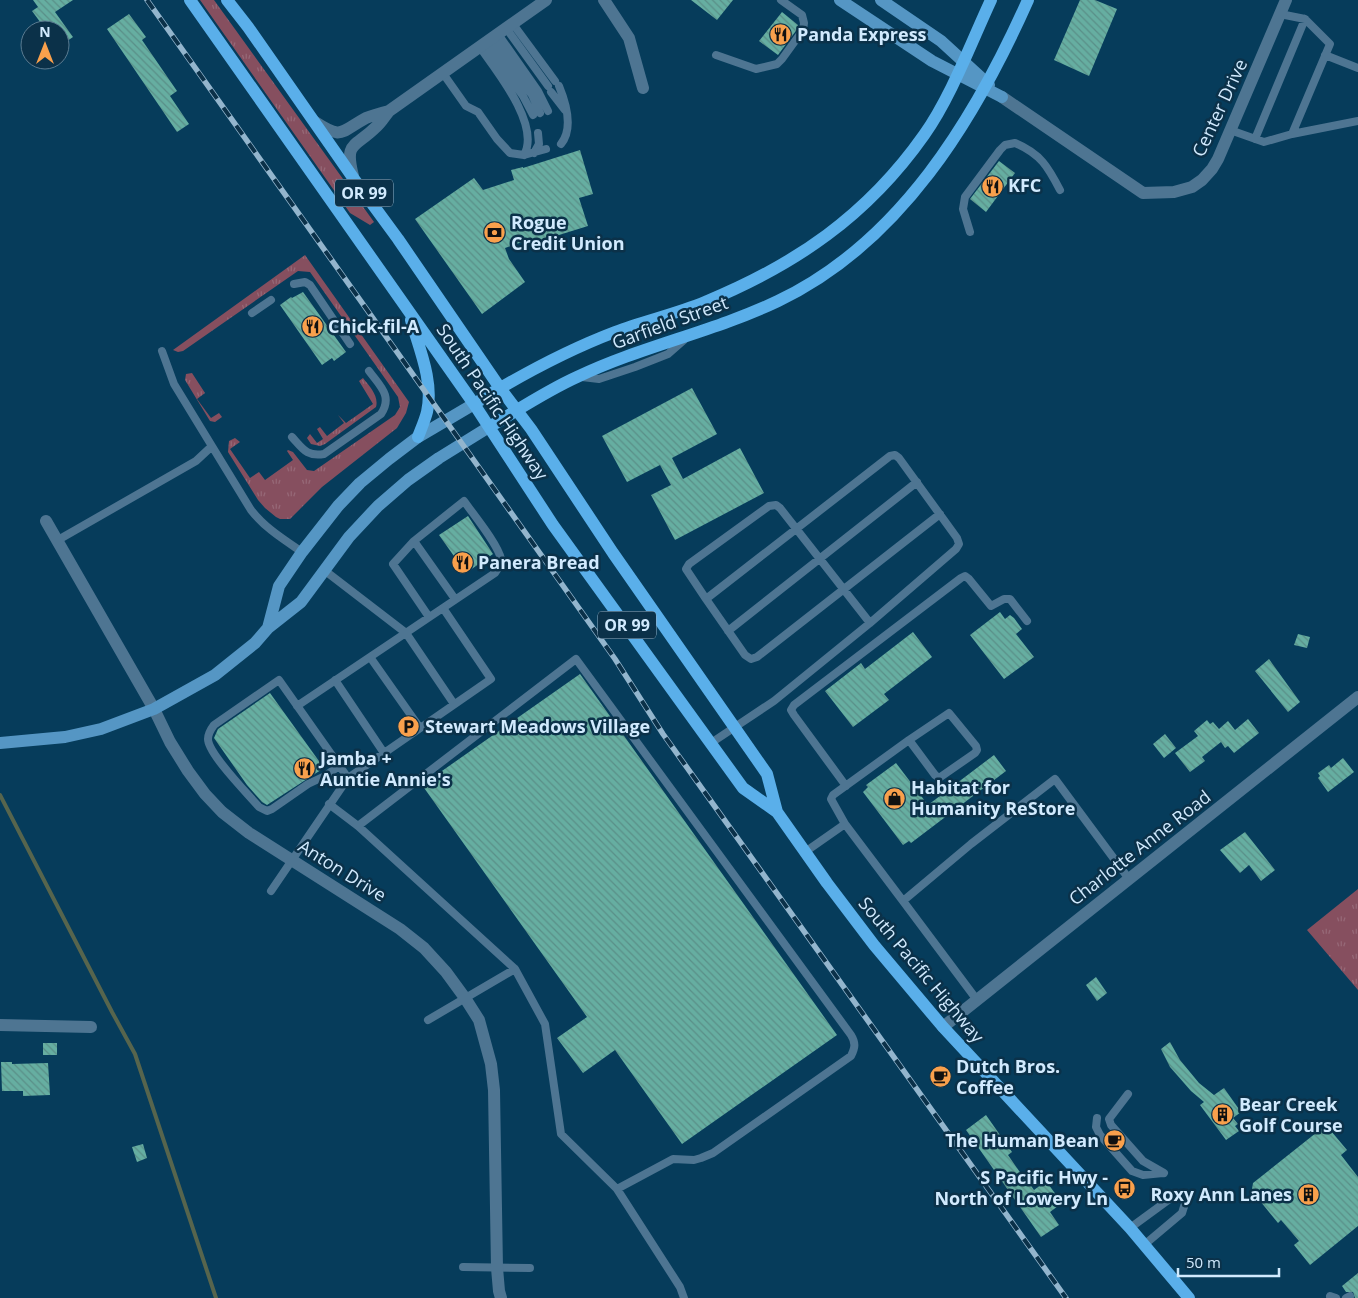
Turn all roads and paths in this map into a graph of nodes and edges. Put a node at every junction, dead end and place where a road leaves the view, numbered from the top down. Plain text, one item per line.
1 (190, 0) edge
2 (227, 0) edge
3 (546, 0) edge
4 (604, 0) edge
5 (781, 0) edge
6 (840, 0) edge
7 (881, 0) edge
8 (991, 0) edge
9 (1028, 0) edge
10 (1286, 0) edge
11 (1280, 14) junction
12 (1305, 19) junction
13 (495, 35) junction
14 (716, 55) dead end
15 (1325, 55) junction
16 (963, 61) junction
17 (1358, 68) edge
18 (442, 72) junction
19 (957, 74) junction
20 (986, 85) junction
21 (643, 88) dead end
22 (1002, 97) joint
23 (388, 111) junction
24 (567, 113) junction
25 (312, 119) junction
26 (1358, 121) edge
27 (1230, 130) junction
28 (538, 133) dead end
29 (1292, 134) junction
30 (1254, 139) junction
31 (561, 144) dead end
32 (546, 149) dead end
33 (534, 152) junction
34 (524, 155) junction
35 (354, 179) junction
36 (1060, 190) dead end
37 (970, 232) dead end
38 (294, 284) dead end
39 (271, 300) dead end
40 (407, 308) junction
41 (252, 313) dead end
42 (350, 344) dead end
43 (162, 350) dead end
44 (369, 371) dead end
45 (500, 388) junction
46 (474, 404) junction
47 (518, 410) junction
48 (489, 427) junction
49 (292, 438) dead end
50 (418, 438) junction
51 (211, 447) junction
52 (916, 482) junction
53 (940, 514) junction
54 (46, 520) dead end
55 (795, 530) junction
56 (58, 540) junction
57 (414, 541) junction
58 (302, 552) junction
59 (819, 559) junction
60 (324, 570) junction
61 (844, 590) junction
62 (455, 599) junction
63 (706, 599) junction
64 (443, 608) junction
65 (429, 617) junction
66 (1027, 621) dead end
67 (870, 623) junction
68 (268, 628) junction
69 (728, 631) junction
70 (406, 632) junction
71 (370, 657) junction
72 (335, 680) junction
73 (1358, 696) edge
74 (454, 704) junction
75 (297, 706) junction
76 (154, 709) junction
77 (735, 727) junction
78 (420, 728) junction
79 (909, 740) junction
80 (0, 743) edge
81 (711, 743) junction
82 (384, 753) junction
83 (339, 766) junction
84 (348, 778) junction
85 (846, 786) junction
86 (328, 804) junction
87 (777, 812) junction
88 (845, 824) junction
89 (358, 826) junction
90 (805, 852) junction
91 (292, 860) junction
92 (1129, 879) junction
93 (271, 891) dead end
94 (903, 901) junction
95 (514, 969) junction
96 (465, 998) junction
97 (977, 1000) junction
98 (428, 1020) dead end
99 (0, 1025) edge
100 (91, 1027) dead end
101 (944, 1027) junction
102 (1128, 1094) dead end
103 (1097, 1118) dead end
104 (618, 1189) junction
105 (1130, 1228) junction
106 (1144, 1245) junction
107 (463, 1267) dead end
108 (497, 1268) junction
109 (530, 1268) dead end
110 (500, 1295) edge
111 (684, 1298) edge
112 (1190, 1298) edge

1 - 40 main road, South Pacific Highway / OR 99
2 - 25 main road, South Pacific Highway / OR 99
3 - 13 street
4 - 21 street
5 - 14 lane
6 - 19 main road, Center Drive
7 - 16 main road, Center Drive
8 - 16 main road, Garfield Street
9 - 20 main road, Garfield Street
10 - 11 street, Center Drive
11 - 12 lane
11 - 27 street, Center Drive
12 - 15 lane
12 - 30 lane
13 - 13 lane
13 - 18 street
13 - 24 lane
13 - 24 lane
13 - 34 lane
15 - 17 lane
15 - 29 lane
16 - 19 main road, Garfield Street
16 - 20 main road, Center Drive
18 - 23 street
18 - 34 lane
19 - 20 main road, Center Drive
19 - 45 main road, Garfield Street
20 - 22 main road, Center Drive
20 - 47 main road, Garfield Street
22 - 27 street, Center Drive
23 - 25 street
23 - 35 street
24 - 31 lane
25 - 35 main road, South Pacific Highway / OR 99
26 - 29 lane
27 - 30 lane
28 - 33 lane
29 - 30 lane
32 - 33 lane
33 - 34 lane
35 - 45 main road, South Pacific Highway / OR 99
36 - 37 lane
38 - 42 lane
39 - 41 lane
40 - 46 main road, South Pacific Highway / OR 99
40 - 50 main road
43 - 51 lane
44 - 49 lane
45 - 46 main road, Garfield Street
45 - 47 main road, South Pacific Highway / OR 99
46 - 48 main road, South Pacific Highway / OR 99
46 - 50 main road, Garfield Street
47 - 48 main road, Garfield Street
47 - 77 main road, South Pacific Highway / OR 99
48 - 60 main road, Garfield Street
48 - 81 main road, South Pacific Highway / OR 99
50 - 58 main road, Garfield Street
51 - 56 lane
51 - 58 lane
52 - 53 lane
52 - 55 lane
52 - 59 lane
53 - 61 lane
53 - 67 lane
54 - 56 street, Anton Drive
55 - 59 lane
55 - 63 lane
55 - 63 lane
56 - 76 street, Anton Drive
57 - 62 lane
57 - 62 lane
57 - 65 lane
58 - 68 main road, Garfield Street
59 - 61 lane
59 - 69 lane
60 - 68 main road, Garfield Street
60 - 70 lane
61 - 67 lane
61 - 69 lane
62 - 64 lane
63 - 69 lane
64 - 65 lane
64 - 74 lane
65 - 70 lane
66 - 85 lane
67 - 77 lane
68 - 76 main road, Garfield Street
70 - 71 lane
70 - 74 lane
71 - 72 lane
71 - 78 lane
72 - 75 lane
72 - 82 lane
73 - 92 street, Charlotte Anne Road
74 - 78 lane
75 - 83 lane
75 - 83 lane
76 - 80 main road, Garfield Street
76 - 91 street, Anton Drive
77 - 81 lane
77 - 87 main road, South Pacific Highway / OR 99
78 - 82 lane
79 - 79 lane
79 - 85 lane
81 - 87 main road, South Pacific Highway / OR 99
82 - 84 lane
83 - 84 lane
84 - 86 lane
85 - 88 lane
86 - 89 lane
86 - 91 lane
87 - 90 main road, South Pacific Highway / OR 99
88 - 90 lane
88 - 94 lane
89 - 95 lane
89 - 104 lane
90 - 101 main road, South Pacific Highway / OR 99
91 - 93 lane
91 - 96 street, Anton Drive
92 - 94 lane
92 - 97 street, Charlotte Anne Road
94 - 97 lane
95 - 96 lane
95 - 104 lane
96 - 98 lane
96 - 108 street, Anton Drive
97 - 101 street, Charlotte Anne Road
99 - 100 street
101 - 105 main road, South Pacific Highway / OR 99
102 - 103 lane
104 - 111 lane
105 - 106 main road, South Pacific Highway / OR 99
105 - 106 lane
106 - 112 main road, South Pacific Highway / OR 99
107 - 108 lane
108 - 109 lane
108 - 110 street, Anton Drive

